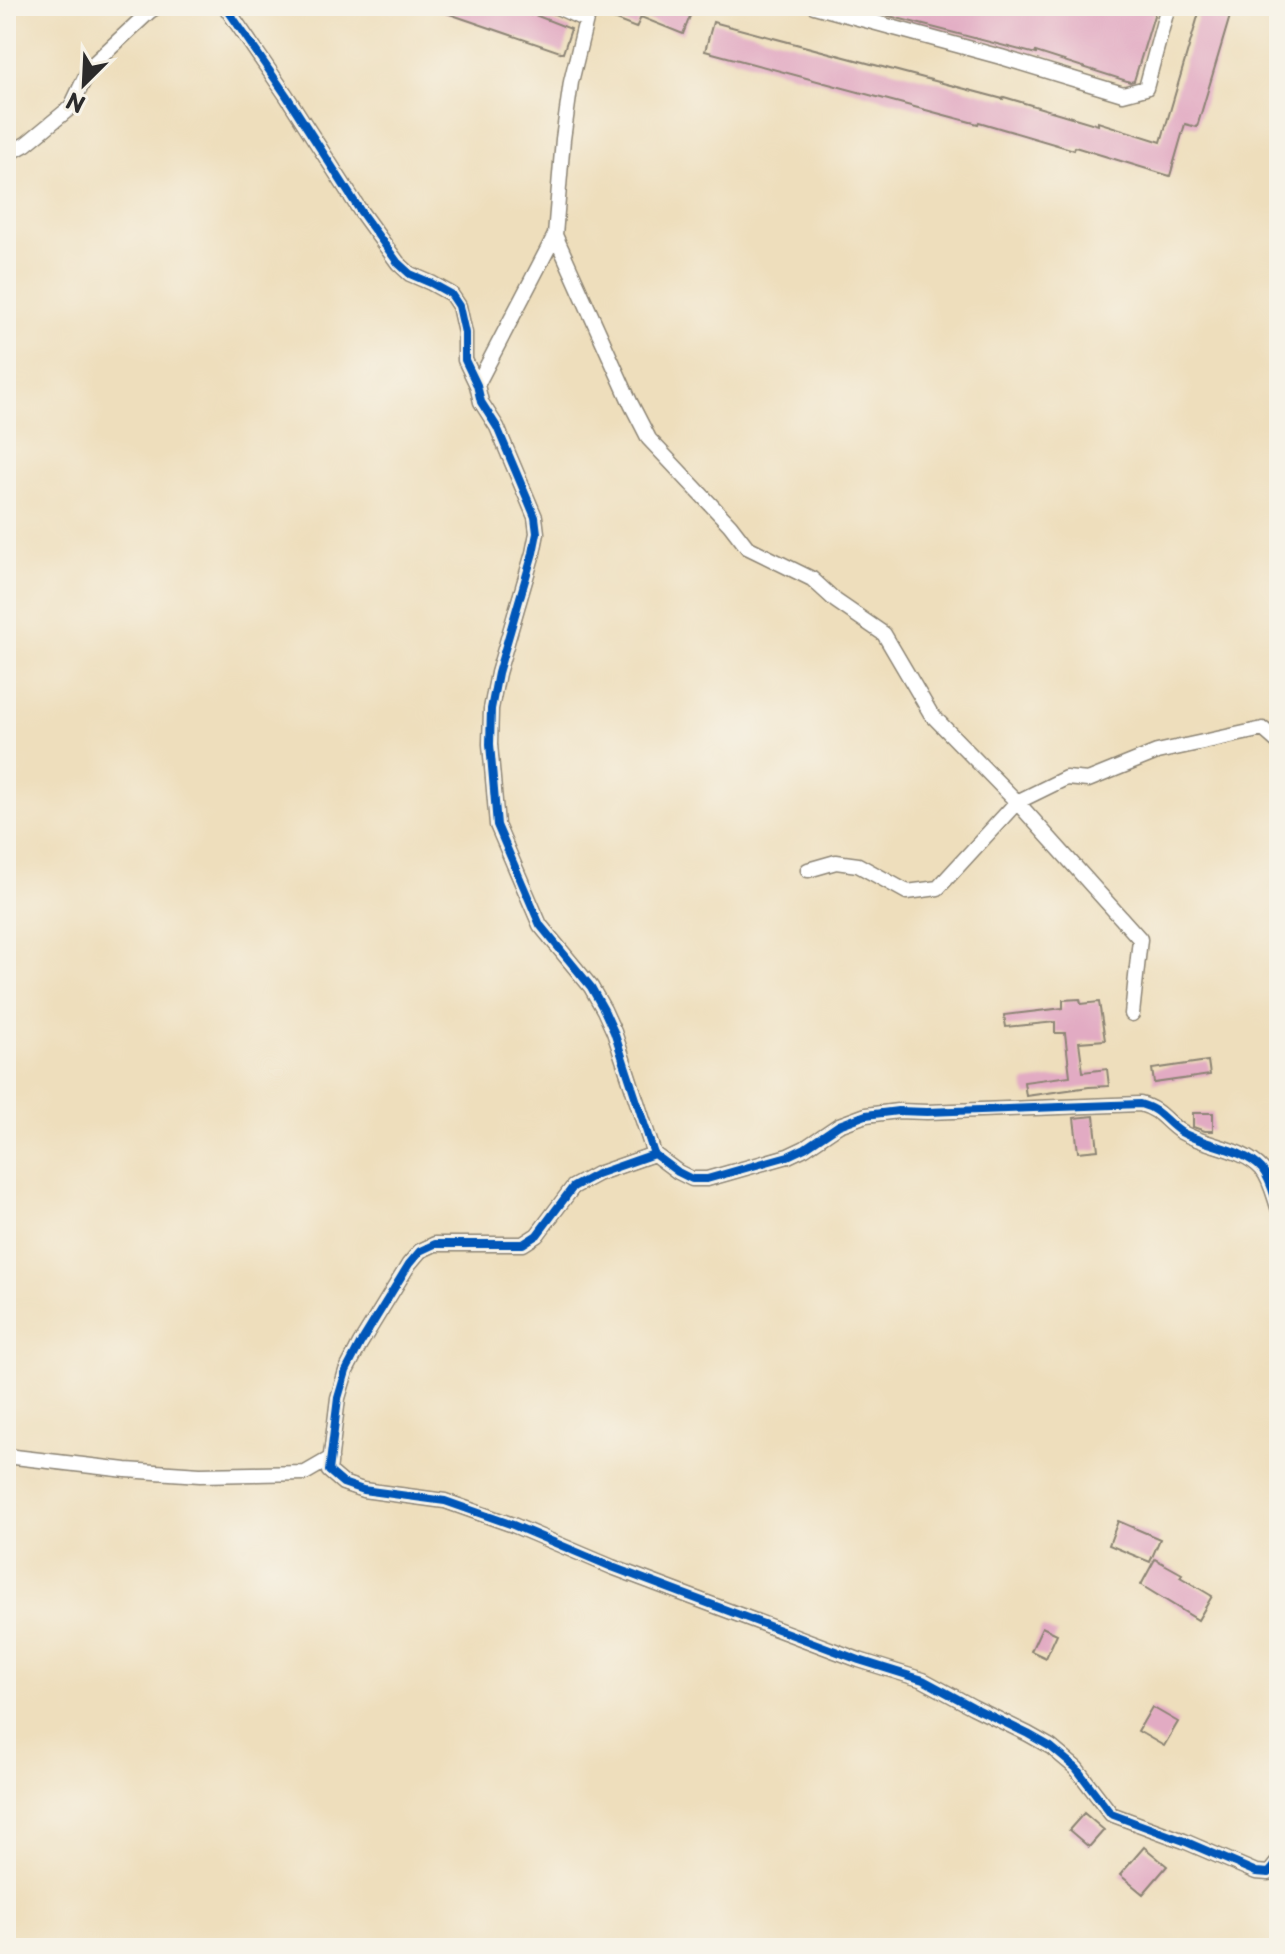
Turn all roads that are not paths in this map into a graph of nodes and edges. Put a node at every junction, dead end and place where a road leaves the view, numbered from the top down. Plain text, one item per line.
1 (158, 6) edge
2 (225, 6) edge
3 (555, 6) edge
4 (595, 6) edge
5 (814, 6) edge
6 (1168, 6) edge
7 (586, 20) junction
8 (6, 155) edge
9 (555, 235) junction
10 (477, 385) junction
11 (1279, 743) edge
12 (1017, 802) junction
13 (808, 870) dead end
14 (1132, 1014) dead end
15 (654, 1154) junction
16 (1279, 1210) edge
17 (6, 1456) edge
18 (331, 1458) junction
19 (1279, 1863) edge

1 - 8 street
2 - 10 street
3 - 7 street
4 - 7 street
5 - 6 street
7 - 9 street
9 - 10 street
9 - 12 street
10 - 15 street
11 - 12 street
12 - 13 street
12 - 14 street
15 - 16 street
15 - 18 street
17 - 18 street
18 - 19 street

